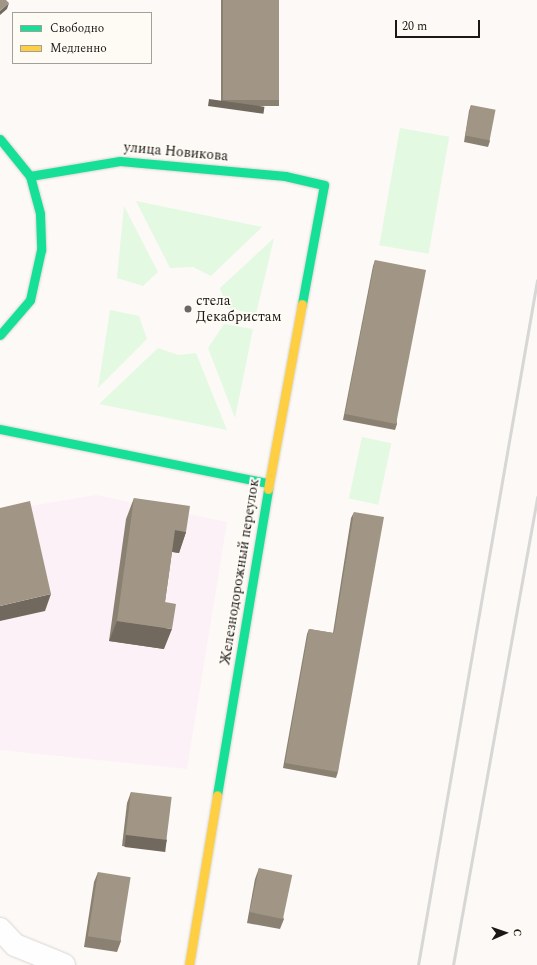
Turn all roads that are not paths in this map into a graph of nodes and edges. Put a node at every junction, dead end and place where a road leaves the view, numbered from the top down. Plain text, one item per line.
1 (0, 138) edge
2 (30, 176) junction
3 (324, 185) joint
4 (0, 335) edge
5 (0, 429) edge
6 (269, 483) junction
7 (0, 929) edge
8 (64, 965) edge
9 (189, 965) edge

1 - 2 street
2 - 3 street, улица Новикова
2 - 4 street
3 - 6 street, Железнодорожный переулок
5 - 6 street
6 - 9 street, Железнодорожный переулок
7 - 8 street

